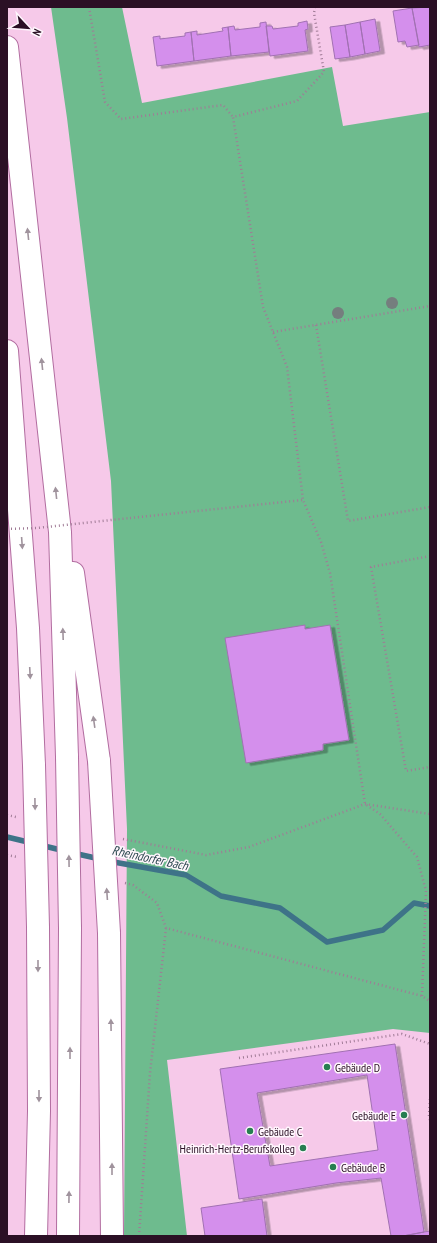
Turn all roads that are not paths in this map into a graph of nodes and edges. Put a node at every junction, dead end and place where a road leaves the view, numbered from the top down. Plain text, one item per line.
1 (7, 47) edge
2 (7, 351) edge
3 (17, 463) junction
4 (7, 530) edge
5 (60, 532) junction
6 (36, 1236) edge
7 (68, 1236) edge
8 (112, 1236) edge

5 -> 1 highway
2 - 3 highway
3 - 4 highway
3 -> 6 highway, bridge
7 -> 5 highway, bridge
8 -> 5 highway, bridge

